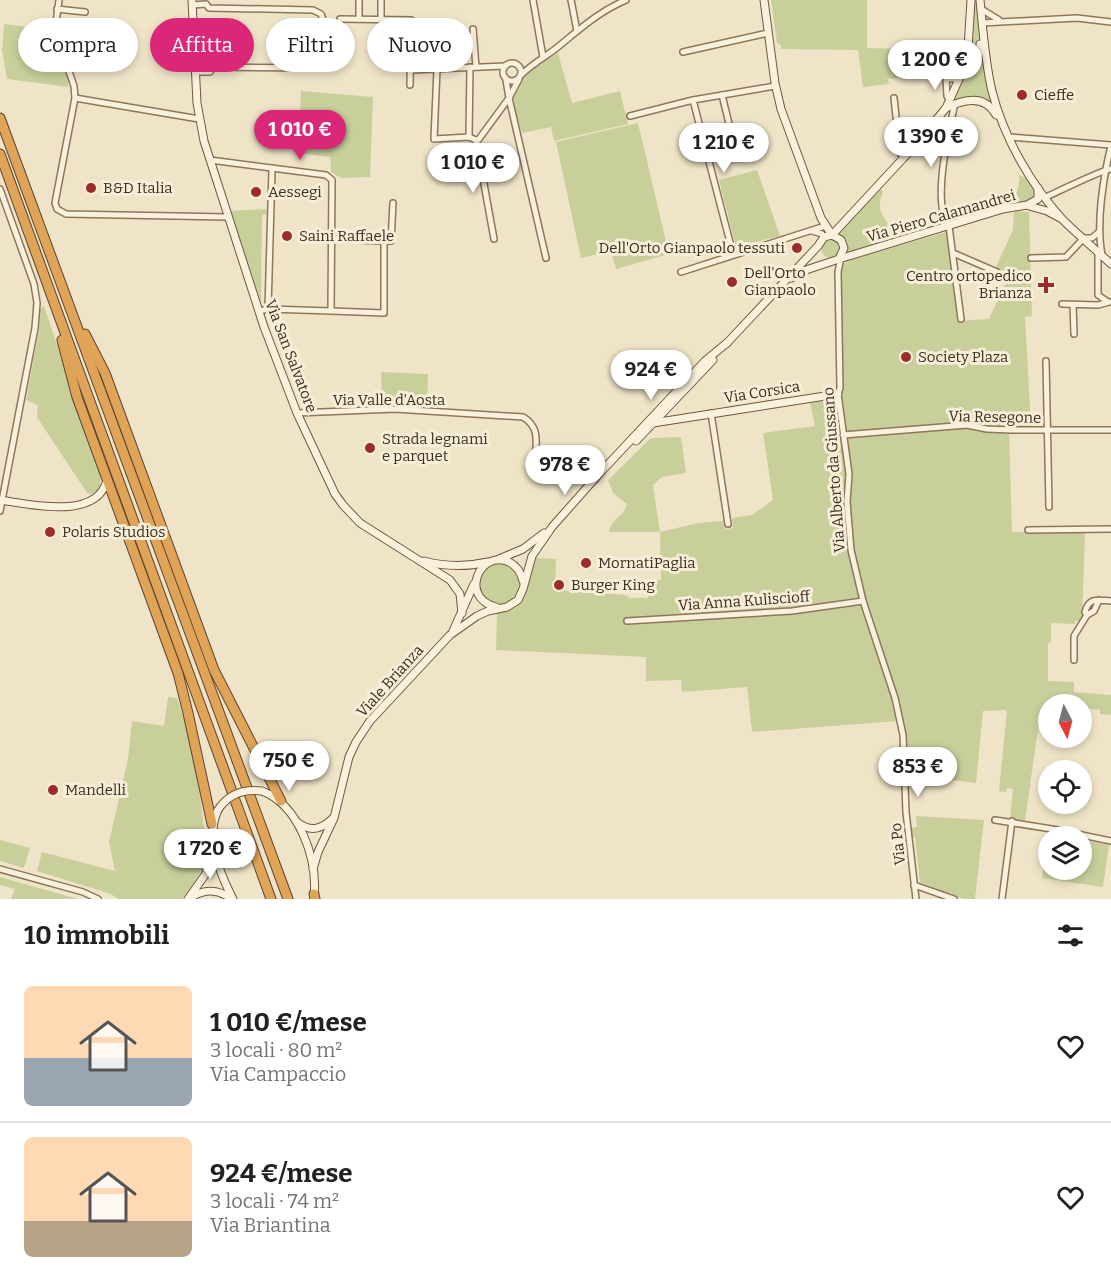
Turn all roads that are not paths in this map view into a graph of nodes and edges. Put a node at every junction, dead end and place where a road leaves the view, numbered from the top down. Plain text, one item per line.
1 (59, 0) edge
2 (359, 0) edge
3 (381, 0) edge
4 (533, 0) edge
5 (571, 0) edge
6 (626, 0) edge
7 (764, 0) edge
8 (971, 0) edge
9 (980, 0) edge
10 (193, 2) edge
11 (57, 9) junction
12 (981, 9) junction
13 (85, 12) dead end
14 (194, 18) edge
15 (381, 18) edge
16 (355, 19) edge
17 (359, 19) junction
18 (367, 19) edge
19 (1000, 20) junction
20 (982, 22) junction
21 (1111, 22) edge
22 (577, 31) junction
23 (768, 33) junction
24 (968, 44) junction
25 (682, 52) dead end
26 (543, 57) junction
27 (516, 64) junction
28 (531, 65) junction
29 (505, 66) junction
30 (254, 67) edge
31 (473, 67) edge
32 (196, 72) edge
33 (411, 72) edge
34 (437, 72) edge
35 (473, 72) edge
36 (520, 77) junction
37 (959, 79) junction
38 (506, 80) junction
39 (410, 85) dead end
40 (776, 86) junction
41 (722, 95) junction
42 (75, 98) junction
43 (509, 98) junction
44 (894, 98) dead end
45 (693, 100) junction
46 (952, 102) junction
47 (630, 116) dead end
48 (0, 118) edge
49 (199, 119) junction
50 (1009, 136) junction
51 (469, 137) junction
52 (733, 140) dead end
53 (475, 145) junction
54 (1111, 145) edge
55 (1013, 146) junction
56 (0, 154) edge
57 (902, 155) junction
58 (210, 160) junction
59 (272, 169) junction
60 (1108, 169) edge
61 (1038, 188) junction
62 (0, 189) edge
63 (1046, 197) junction
64 (393, 203) dead end
65 (1027, 205) junction
66 (227, 217) junction
67 (1064, 220) junction
68 (842, 223) junction
69 (949, 226) junction
70 (1100, 231) junction
71 (822, 234) junction
72 (832, 235) junction
73 (1084, 238) junction
74 (332, 239) junction
75 (494, 239) dead end
76 (384, 241) junction
77 (953, 253) junction
78 (1100, 253) junction
79 (733, 254) junction
80 (546, 258) dead end
81 (839, 258) junction
82 (1031, 258) dead end
83 (1111, 264) edge
84 (681, 272) dead end
85 (997, 272) dead end
86 (783, 283) junction
87 (66, 294) junction
88 (54, 302) junction
89 (1109, 303) edge
90 (1062, 304) dead end
91 (1073, 304) junction
92 (268, 309) junction
93 (259, 311) junction
94 (331, 311) junction
95 (961, 319) dead end
96 (1074, 334) dead end
97 (728, 342) junction
98 (1046, 361) dead end
99 (838, 394) junction
100 (297, 413) junction
101 (711, 413) junction
102 (654, 423) junction
103 (1048, 430) junction
104 (1111, 430) edge
105 (843, 435) junction
106 (536, 442) junction
107 (546, 459) junction
108 (565, 462) junction
109 (535, 465) junction
110 (552, 470) junction
111 (107, 480) junction
112 (595, 480) junction
113 (96, 497) junction
114 (1, 500) edge
115 (115, 503) junction
116 (1049, 507) dead end
117 (0, 511) edge
118 (728, 525) dead end
119 (552, 527) junction
120 (1111, 529) edge
121 (1028, 530) dead end
122 (420, 560) junction
123 (493, 561) junction
124 (476, 579) junction
125 (450, 580) junction
126 (524, 583) junction
127 (470, 593) junction
128 (480, 597) junction
129 (1111, 601) edge
130 (863, 602) junction
131 (499, 608) junction
132 (462, 613) junction
133 (627, 621) dead end
134 (450, 635) junction
135 (1074, 660) dead end
136 (899, 714) joint
137 (281, 801) junction
138 (334, 818) junction
139 (294, 820) junction
140 (995, 820) dead end
141 (1012, 821) junction
142 (213, 825) junction
143 (1111, 842) edge
144 (215, 850) junction
145 (0, 869) edge
146 (313, 869) junction
147 (914, 885) junction
148 (314, 897) edge
149 (98, 899) edge
150 (188, 899) edge
151 (233, 899) edge
152 (271, 899) edge
153 (288, 899) edge
154 (916, 899) edge
155 (954, 899) edge
156 (1002, 899) edge

1 - 11 street
2 - 17 street
3 - 15 street
4 - 26 street
5 - 22 street
6 - 22 street
7 - 23 main road
8 - 24 main road
9 - 12 main road
10 - 14 main road, Via San Salvatore
10 - 30 street
11 - 13 street
11 - 42 street
12 - 19 street
12 - 20 main road
16 - 17 street
17 - 18 street
19 - 20 street
19 - 21 street
20 - 24 main road
20 - 50 main road
22 - 26 street
23 - 25 street
23 - 40 main road
24 - 37 main road
26 - 28 street
27 - 28 street
27 - 29 street
27 - 36 street
28 - 36 street
29 - 31 street
29 - 38 street
32 - 49 main road, Via San Salvatore
33 - 39 street
34 - 51 street
35 - 51 street
36 - 38 street
36 - 43 street
37 - 46 main road
37 - 46 street
38 - 43 street
40 - 41 street
40 - 71 main road
41 - 45 street
41 - 52 street
42 - 49 street
42 - 66 street
43 - 53 street
43 - 80 street
44 - 57 street
45 - 47 street
45 - 79 street
46 - 55 main road
46 - 57 main road
46 - 69 street
48 - 87 highway
49 - 58 main road, Via San Salvatore
50 - 54 street
50 - 55 main road
51 - 53 street
53 - 75 street
54 - 60 street
55 - 61 main road
56 - 88 highway
57 - 68 main road
58 - 59 street
58 - 66 main road, Via San Salvatore
59 - 74 street
59 - 92 street
60 - 63 street
60 - 70 street
61 - 63 main road
61 - 65 main road, Via Piero Calamandrei
62 - 114 street
63 - 67 main road
64 - 76 street
65 - 67 main road
65 - 69 main road, Via Piero Calamandrei
66 - 93 main road, Via San Salvatore
67 - 73 main road
68 - 71 main road
68 - 72 main road
69 - 77 street
69 - 81 main road, Via Piero Calamandrei
70 - 73 street
70 - 78 street
71 - 72 main road
71 - 79 street
71 - 81 main road
71 - 86 main road
72 - 81 main road
73 - 78 main road
73 - 82 street
74 - 76 street
74 - 94 street
76 - 94 street
77 - 85 street
77 - 95 street
78 - 83 main road
78 - 89 street
79 - 84 street
81 - 86 main road, Via Piero Calamandrei
81 - 99 street, Via Alberto da Giussano
86 - 97 main road
87 - 137 highway
87 - 153 highway
88 - 111 highway
88 - 152 highway
89 - 91 street
90 - 91 street
91 - 96 street
92 - 93 street
92 - 94 street
93 - 100 main road, Via San Salvatore
97 - 102 main road
97 - 112 main road
98 - 103 street
99 - 101 main road, Via Corsica
99 - 105 street, Via Alberto da Giussano
100 - 106 street, Via Valle d'Aosta
100 - 122 main road, Via San Salvatore
101 - 102 main road, Via Corsica
101 - 118 street
102 - 112 main road
103 - 104 street, Via Resegone
103 - 105 street, Via Resegone
103 - 116 street
105 - 130 street, Via Alberto da Giussano
106 - 107 street, Via Valle d'Aosta
106 - 109 street
107 - 108 street
107 - 109 street
107 - 110 street
108 - 110 street
108 - 112 street
109 - 110 street
111 - 113 main road
111 - 115 highway
112 - 119 main road
113 - 114 main road
113 - 115 main road
114 - 117 street
115 - 142 highway
119 - 123 main road
119 - 126 main road
120 - 121 street
122 - 123 main road, Via San Salvatore
122 - 125 main road, Via San Salvatore
123 - 124 main road
123 - 126 main road
124 - 127 main road
124 - 128 main road
125 - 127 main road, Via San Salvatore
125 - 132 main road
126 - 131 main road
127 - 128 main road, Via San Salvatore
127 - 132 main road
128 - 131 main road
129 - 135 street
130 - 133 street, Via Anna Kuliscioff
130 - 136 street, Via Alberto da Giussano
131 - 134 main road
132 - 134 main road
134 - 138 main road, Viale Brianza
136 - 147 street, Via Po
137 - 139 main road
137 - 142 main road, bridge
138 - 139 main road
138 - 146 main road, Viale Brianza
139 - 146 main road
140 - 141 street
141 - 143 street
141 - 156 street
142 - 144 main road
144 - 150 main road
144 - 151 main road
145 - 149 street
146 - 148 main road
147 - 154 street, Via Po
147 - 155 street
150 - 151 main road

